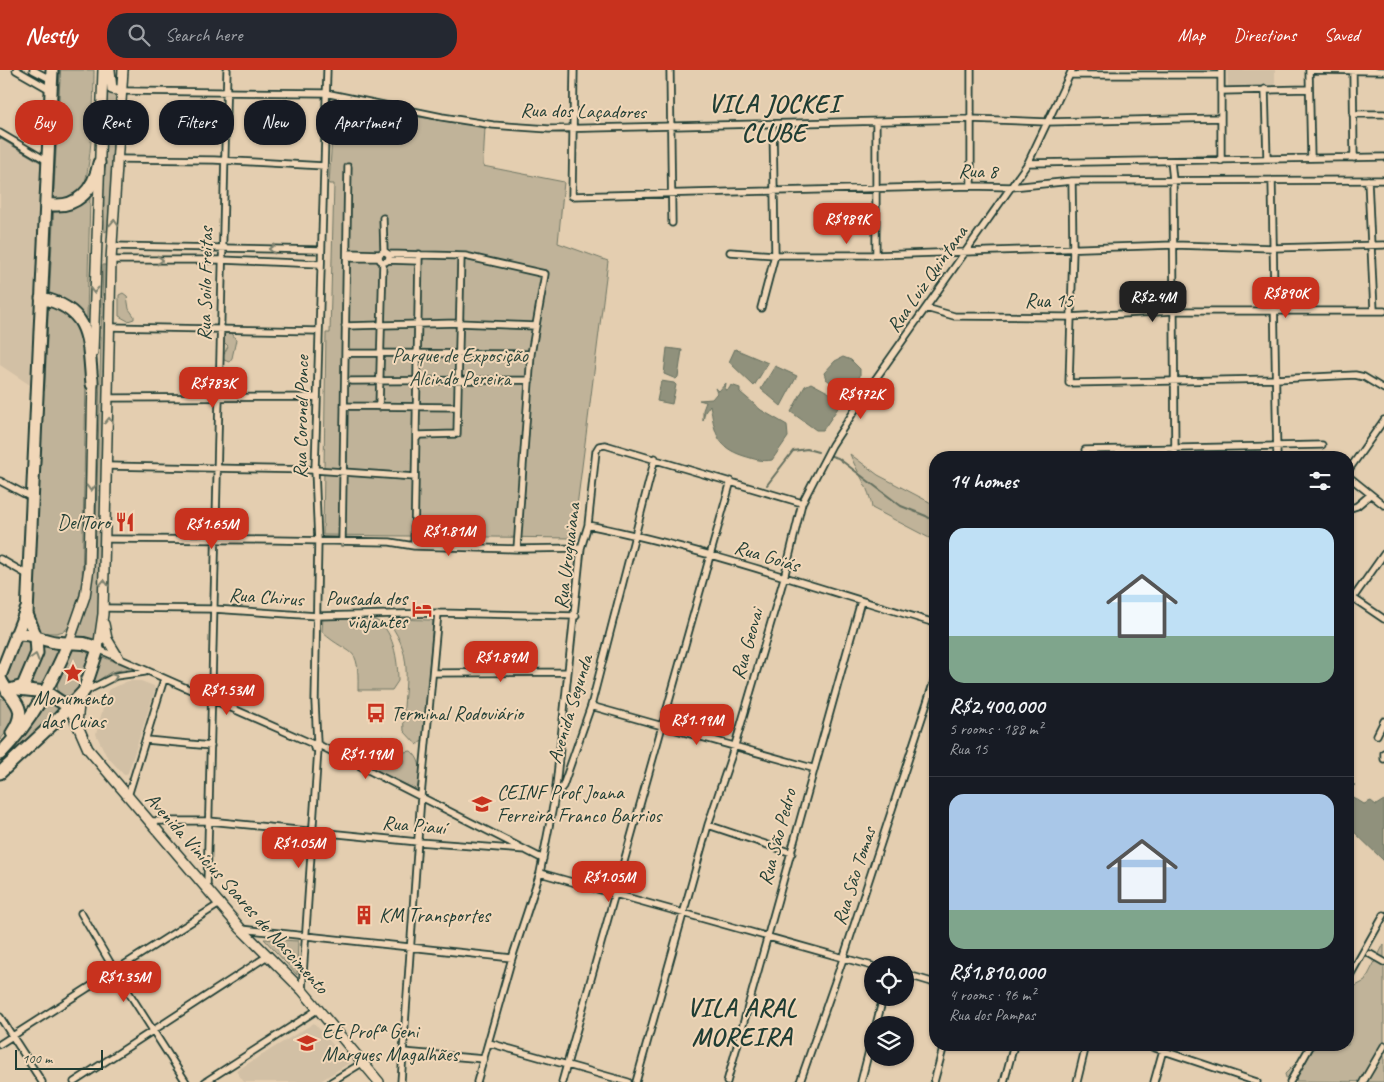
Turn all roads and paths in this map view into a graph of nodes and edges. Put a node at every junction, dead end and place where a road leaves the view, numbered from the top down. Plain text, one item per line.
1 (16, 70) edge
2 (33, 70) edge
3 (103, 70) edge
4 (110, 70) edge
5 (123, 70) edge
6 (227, 70) edge
7 (327, 70) edge
8 (574, 70) edge
9 (670, 70) edge
10 (971, 70) edge
11 (1309, 70) edge
12 (1353, 71) edge
13 (1384, 71) edge
14 (1221, 72) edge
15 (1071, 73) edge
16 (52, 80) edge
17 (1265, 89) junction
18 (1222, 90) junction
19 (1308, 90) junction
20 (122, 91) junction
21 (226, 92) junction
22 (325, 93) junction
23 (1353, 114) junction
24 (1384, 114) edge
25 (1221, 118) junction
26 (970, 119) junction
27 (1047, 122) junction
28 (876, 123) junction
29 (773, 125) junction
30 (670, 127) junction
31 (573, 129) junction
32 (0, 133) edge
33 (1384, 157) edge
34 (1311, 158) junction
35 (1354, 158) junction
36 (118, 159) junction
37 (1266, 160) junction
38 (224, 161) junction
39 (1171, 161) junction
40 (1221, 161) junction
41 (48, 162) junction
42 (1028, 162) junction
43 (99, 163) junction
44 (324, 166) junction
45 (348, 167) dead end
46 (1174, 180) junction
47 (1368, 180) junction
48 (1384, 180) edge
49 (1072, 181) junction
50 (1272, 181) junction
51 (971, 186) junction
52 (1012, 187) junction
53 (876, 188) junction
54 (775, 191) junction
55 (671, 194) junction
56 (47, 204) junction
57 (383, 218) dead end
58 (672, 223) dead end
59 (96, 242) junction
60 (1174, 245) junction
61 (112, 246) junction
62 (1370, 246) junction
63 (1384, 246) edge
64 (222, 248) junction
65 (1273, 248) junction
66 (320, 250) junction
67 (1073, 250) junction
68 (730, 252) dead end
69 (964, 253) junction
70 (419, 254) junction
71 (775, 255) junction
72 (876, 255) junction
73 (347, 256) junction
74 (461, 256) junction
75 (383, 257) junction
76 (112, 260) junction
77 (222, 260) junction
78 (418, 261) junction
79 (320, 264) junction
80 (41, 298) junction
81 (761, 308) dead end
82 (926, 308) junction
83 (1173, 311) junction
84 (1374, 311) junction
85 (1275, 312) junction
86 (1384, 312) edge
87 (1069, 317) junction
88 (458, 323) junction
89 (418, 325) junction
90 (345, 326) junction
91 (381, 326) junction
92 (536, 326) junction
93 (110, 328) junction
94 (220, 328) junction
95 (319, 331) junction
96 (346, 352) junction
97 (458, 352) junction
98 (381, 354) junction
99 (416, 354) junction
100 (531, 354) junction
101 (1276, 379) junction
102 (416, 380) junction
103 (458, 380) junction
104 (530, 380) junction
105 (351, 381) dead end
106 (381, 381) junction
107 (1175, 382) junction
108 (92, 384) junction
109 (1384, 389) edge
110 (317, 397) junction
111 (109, 398) junction
112 (219, 399) junction
113 (344, 406) junction
114 (379, 407) junction
115 (458, 407) junction
116 (416, 408) junction
117 (1384, 420) edge
118 (416, 439) junction
119 (1276, 445) junction
120 (1322, 445) dead end
121 (1175, 448) junction
122 (1085, 450) dead end
123 (1276, 451) edge
124 (655, 458) junction
125 (1354, 462) edge
126 (107, 466) junction
127 (217, 469) junction
128 (315, 470) junction
129 (342, 471) junction
130 (415, 477) junction
131 (0, 481) edge
132 (730, 481) junction
133 (1354, 481) edge
134 (1370, 495) junction
135 (33, 499) junction
136 (802, 503) junction
137 (1384, 505) edge
138 (1354, 507) edge
139 (588, 525) junction
140 (634, 535) junction
141 (106, 539) junction
142 (216, 540) junction
143 (318, 542) junction
144 (342, 542) junction
145 (414, 546) junction
146 (582, 548) junction
147 (517, 549) junction
148 (1384, 554) edge
149 (711, 556) junction
150 (0, 559) edge
151 (30, 576) junction
152 (784, 578) junction
153 (1354, 597) edge
154 (1354, 599) edge
155 (861, 601) junction
156 (28, 606) junction
157 (214, 609) junction
158 (103, 611) junction
159 (438, 612) junction
160 (317, 616) junction
161 (576, 616) junction
162 (1384, 620) edge
163 (929, 621) edge
164 (15, 635) junction
165 (36, 637) junction
166 (70, 642) junction
167 (98, 649) junction
168 (118, 657) junction
169 (147, 672) junction
170 (568, 672) junction
171 (434, 673) junction
172 (0, 677) edge
173 (164, 680) junction
174 (8, 691) edge
175 (82, 694) junction
176 (929, 696) edge
177 (212, 698) junction
178 (58, 700) junction
179 (591, 706) junction
180 (1384, 721) edge
181 (77, 723) junction
182 (663, 726) junction
183 (1377, 735) dead end
184 (146, 740) junction
185 (317, 745) junction
186 (735, 745) junction
187 (211, 746) junction
188 (0, 753) edge
189 (1384, 753) edge
190 (1384, 759) edge
191 (812, 768) junction
192 (0, 773) edge
193 (128, 796) junction
194 (421, 796) junction
195 (555, 796) junction
196 (150, 821) junction
197 (209, 821) junction
198 (708, 825) junction
199 (312, 832) junction
200 (418, 842) junction
201 (526, 850) junction
202 (792, 853) junction
203 (543, 859) junction
204 (540, 873) junction
205 (207, 888) junction
206 (613, 894) junction
207 (220, 903) junction
208 (81, 913) dead end
209 (683, 914) junction
210 (1384, 915) edge
211 (241, 929) junction
212 (304, 935) junction
213 (766, 936) junction
214 (411, 946) junction
215 (1370, 954) dead end
216 (270, 955) junction
217 (512, 958) junction
218 (843, 959) junction
219 (1384, 962) edge
220 (864, 964) edge
221 (1354, 969) edge
222 (115, 971) junction
223 (914, 977) edge
224 (929, 981) edge
225 (302, 990) junction
226 (317, 1010) junction
227 (0, 1017) edge
228 (154, 1030) junction
229 (12, 1036) junction
230 (489, 1043) junction
231 (0, 1044) edge
232 (1384, 1046) edge
233 (942, 1051) edge
234 (1012, 1051) edge
235 (1085, 1051) edge
236 (1165, 1051) edge
237 (1172, 1051) edge
238 (1307, 1051) edge
239 (403, 1052) junction
240 (484, 1059) junction
241 (362, 1063) junction
242 (567, 1064) junction
243 (866, 1066) edge
244 (42, 1082) edge
245 (74, 1082) edge
246 (186, 1082) edge
247 (205, 1082) edge
248 (331, 1082) edge
249 (379, 1082) edge
250 (401, 1082) edge
251 (477, 1082) edge
252 (562, 1082) edge
253 (628, 1082) edge
254 (636, 1082) edge
255 (726, 1082) edge
256 (800, 1082) edge
257 (862, 1082) edge
258 (934, 1082) edge
259 (1004, 1082) edge
260 (1077, 1082) edge
261 (1154, 1082) edge
262 (1257, 1082) edge
263 (1290, 1082) edge
264 (1363, 1082) edge

1 - 16 street
2 - 16 street
3 - 43 main road
4 - 20 main road
5 - 20 main road
6 - 21 street, Rua Soilo Freitas
7 - 22 street, Rua Coronel Ponce
8 - 31 street
9 - 30 street
10 - 26 street
11 - 12 street
11 - 19 street
12 - 13 street
12 - 23 street
14 - 15 street
14 - 18 street
15 - 27 street, Rua Luiz Quintana
16 - 41 highway
17 - 18 street
17 - 19 street
17 - 37 street
18 - 25 street
19 - 34 street
20 - 21 street, Rua dos Laçadores
20 - 36 main road
21 - 22 street, Rua dos Laçadores
21 - 38 street, Rua Soilo Freitas
22 - 31 street, Rua dos Laçadores
22 - 44 street, Rua Coronel Ponce
23 - 24 street
23 - 35 street
25 - 27 street, Rua dos Laçadores
25 - 40 street
26 - 27 street, Rua dos Laçadores
26 - 28 street, Rua dos Laçadores
26 - 51 street
27 - 42 street, Rua Luiz Quintana
28 - 29 street, Rua dos Laçadores
28 - 53 street
29 - 30 street, Rua dos Laçadores
29 - 54 street
30 - 31 street, Rua dos Laçadores
30 - 55 street
31 - 55 street, Rua 8
32 - 41 street
33 - 35 street
34 - 35 street
34 - 37 street
36 - 38 street
61 -> 36 main road
37 - 40 street
38 - 44 street
38 - 64 street, Rua Soilo Freitas
39 - 40 street
39 - 42 street
39 - 46 street
41 - 56 highway
42 - 52 street, Rua Luiz Quintana
43 - 56 highway
43 - 59 main road
44 - 66 street, Rua Coronel Ponce
45 - 73 street
46 - 49 street, Rua 8
46 - 50 street, Rua 8
46 - 60 street
47 - 48 street, Rua 8
47 - 50 street, Rua 8
47 - 62 street
49 - 52 street, Rua 8
49 - 67 street
50 - 65 street
51 - 52 street, Rua 8
51 - 53 street, Rua 8
52 - 69 street, Rua Luiz Quintana
53 - 54 street, Rua 8
53 - 72 street
54 - 55 street, Rua 8
54 - 71 street
55 - 58 street
56 - 80 highway
57 - 75 street
59 - 76 main road
59 -> 108 main road
60 - 65 street
60 - 67 street
60 - 83 street
61 - 64 street
61 - 76 main road
62 - 63 street
62 - 65 street
62 - 84 street
66 -> 64 street
64 - 77 street, Rua Soilo Freitas
65 - 85 street
66 - 79 street, Rua Coronel Ponce
67 - 69 street
67 - 87 street
68 - 71 street
69 - 72 street
69 - 82 street, Rua Luiz Quintana
70 - 74 street
70 - 75 street
70 - 78 street
71 - 72 street
71 - 81 street
73 - 75 street
73 - 90 street
74 - 88 street
74 - 92 street
75 - 78 street
75 - 91 street
76 -> 77 street
76 - 93 main road
77 - 79 street
77 - 94 street, Rua Soilo Freitas
78 - 89 street
79 - 95 street, Rua Coronel Ponce
80 - 108 highway
80 - 135 highway
82 - 87 street, Rua 15
82 - 136 street, Rua Luiz Quintana
83 - 85 street, Rua 15
83 - 87 street, Rua 15
83 - 107 street
84 - 85 street, Rua 15
84 - 86 street, Rua 15
85 - 101 street
87 - 107 street
88 - 89 street
88 - 92 street
88 - 97 street
89 - 91 street
89 - 99 street
90 - 91 street
90 - 96 street
91 - 98 street
92 - 100 street
93 - 94 street
93 - 111 main road
94 - 95 street
94 - 112 street, Rua Soilo Freitas
95 - 110 street, Rua Coronel Ponce
96 - 98 street
96 - 113 street
97 - 99 street
97 - 100 street
97 - 103 street
98 - 99 street
98 - 106 street
99 - 102 street
100 - 104 street
101 - 107 street
101 - 109 street
101 - 119 street
102 - 103 street
102 - 106 street
102 - 116 street
103 - 104 street
103 - 115 street
104 - 147 street
105 - 106 street
106 - 114 street
107 - 121 street
108 -> 166 main road
110 - 112 street
110 - 128 street, Rua Coronel Ponce
111 - 112 street
126 -> 111 main road
112 - 127 street, Rua Soilo Freitas
113 - 114 street
113 - 129 street
114 - 116 street
115 - 116 street
115 - 118 street
116 - 118 street
117 - 125 street
118 - 130 street
119 - 120 street
119 - 121 street
119 - 123 street
121 - 122 street
124 - 132 street
124 - 139 street, Rua Uruguaiana
124 - 140 street, Avenida Segunda
126 - 127 street
126 - 141 main road
127 - 128 street
127 - 142 street, Rua Soilo Freitas
128 - 129 street
128 - 143 street, Rua Coronel Ponce
129 - 130 street
129 - 144 street
130 - 145 street
131 - 135 street
132 - 136 street
132 - 149 street
133 - 134 street
134 - 137 street
134 - 138 street
135 - 151 highway
136 - 152 street, Rua Geovai
139 - 140 street, Rua Goiás
139 - 146 street, Rua Uruguaiana
140 - 149 street, Rua Goiás
140 - 179 street, Avenida Segunda
141 - 142 street
158 -> 141 main road
142 - 143 street
142 - 157 street, Rua Soilo Freitas
143 - 144 street
143 - 160 street, Rua Coronel Ponce
144 - 145 street
145 - 147 street
146 - 147 street
146 - 161 street, Rua Uruguaiana
148 - 153 street
149 - 152 street, Rua Goiás
149 - 182 street
150 - 151 street
151 - 156 highway
152 - 155 street, Rua Goiás
152 - 186 street, Rua Geovai
154 - 162 street
155 - 163 street, Rua Goiás
155 - 191 street, Rua São Pedro
156 - 164 highway
156 - 165 highway
157 - 158 street, Rua Chirus
157 - 160 street, Rua Chirus
157 - 177 street, Rua Soilo Freitas
158 - 167 main road
158 - 168 main road
159 - 160 street, Rua Chirus
159 - 161 street, Rua Chirus
159 - 171 street
160 - 185 street, Rua Coronel Ponce
161 - 170 street, Rua Uruguaiana
164 - 165 highway
164 - 172 highway
165 - 166 highway
174 -> 165 highway
166 - 167 highway
166 - 178 highway
167 - 168 street
167 - 175 highway
168 - 169 street
169 - 173 street
175 -> 169 street
170 - 171 street
170 - 195 street, Rua Uruguaiana
171 - 194 street
172 - 174 highway
173 - 177 street
173 - 184 street
174 - 178 highway
174 - 188 highway
175 - 178 highway
175 - 181 main road
176 - 218 street, Rua São Tomas
177 - 185 street
177 - 187 street, Rua Soilo Freitas
178 - 181 main road, Avenida Vinícius Soares de Nascimento
178 - 188 highway
178 - 192 highway
179 - 182 street
179 - 195 street, Avenida Segunda
180 - 183 street
181 - 193 main road, Avenida Vinícius Soares de Nascimento
182 - 186 street
182 - 206 street
184 - 187 street
184 - 193 street
185 - 194 street
185 - 199 street, Rua Coronel Ponce
186 - 191 street
186 - 198 street, Rua Geovai
187 - 197 street, Rua Soilo Freitas
189 - 190 street
191 - 202 street, Rua São Pedro
193 - 196 main road, Avenida Vinícius Soares de Nascimento
194 - 200 street
194 - 201 street
195 - 203 street, Avenida Segunda
196 - 197 street, Rua Piauí
196 - 205 main road, Avenida Vinícius Soares de Nascimento
197 - 199 street, Rua Piauí
197 - 205 street, Rua Soilo Freitas
198 - 202 street
198 - 209 street, Rua Geovai
199 - 200 street, Rua Piauí
199 - 212 street, Rua Coronel Ponce
200 - 201 street, Rua Piauí
200 - 214 street
201 - 203 street
202 - 213 street, Rua São Pedro
203 - 204 street, Avenida Segunda
204 - 206 street
204 - 217 street, Avenida Segunda
205 - 207 main road, Avenida Vinícius Soares de Nascimento
206 - 209 street
206 - 242 street
207 - 211 main road, Avenida Vinícius Soares de Nascimento
207 - 222 street
208 - 222 street
209 - 213 street
209 - 254 street, Rua Geovai
210 - 221 street
211 - 212 street
211 - 216 main road, Avenida Vinícius Soares de Nascimento
212 - 214 street
212 - 225 street, Rua Coronel Ponce
213 - 218 street
213 - 255 street, Rua São Pedro
214 - 217 street
214 - 239 street
215 - 219 street
216 - 225 main road, Avenida Vinícius Soares de Nascimento
216 - 228 street
217 - 230 street, Avenida Segunda
218 - 220 street
218 - 256 street, Rua São Tomas
222 - 228 street
222 - 229 street
223 - 224 street
225 - 226 main road, Avenida Vinícius Soares de Nascimento
226 - 241 main road, Avenida Vinícius Soares de Nascimento
226 - 247 street
227 - 229 street
228 - 245 street
228 - 246 street
229 - 231 street
229 - 244 street
230 - 240 street, Avenida Segunda
230 - 242 street
232 - 264 street
233 - 258 street
234 - 259 street
235 - 260 street
236 - 261 street
237 - 262 street
238 - 263 street
239 - 240 street
239 - 250 street
240 - 251 street, Avenida Segunda
241 - 248 street
241 - 249 main road, Avenida Vinícius Soares de Nascimento
242 - 252 street
242 - 253 street
243 - 257 street

